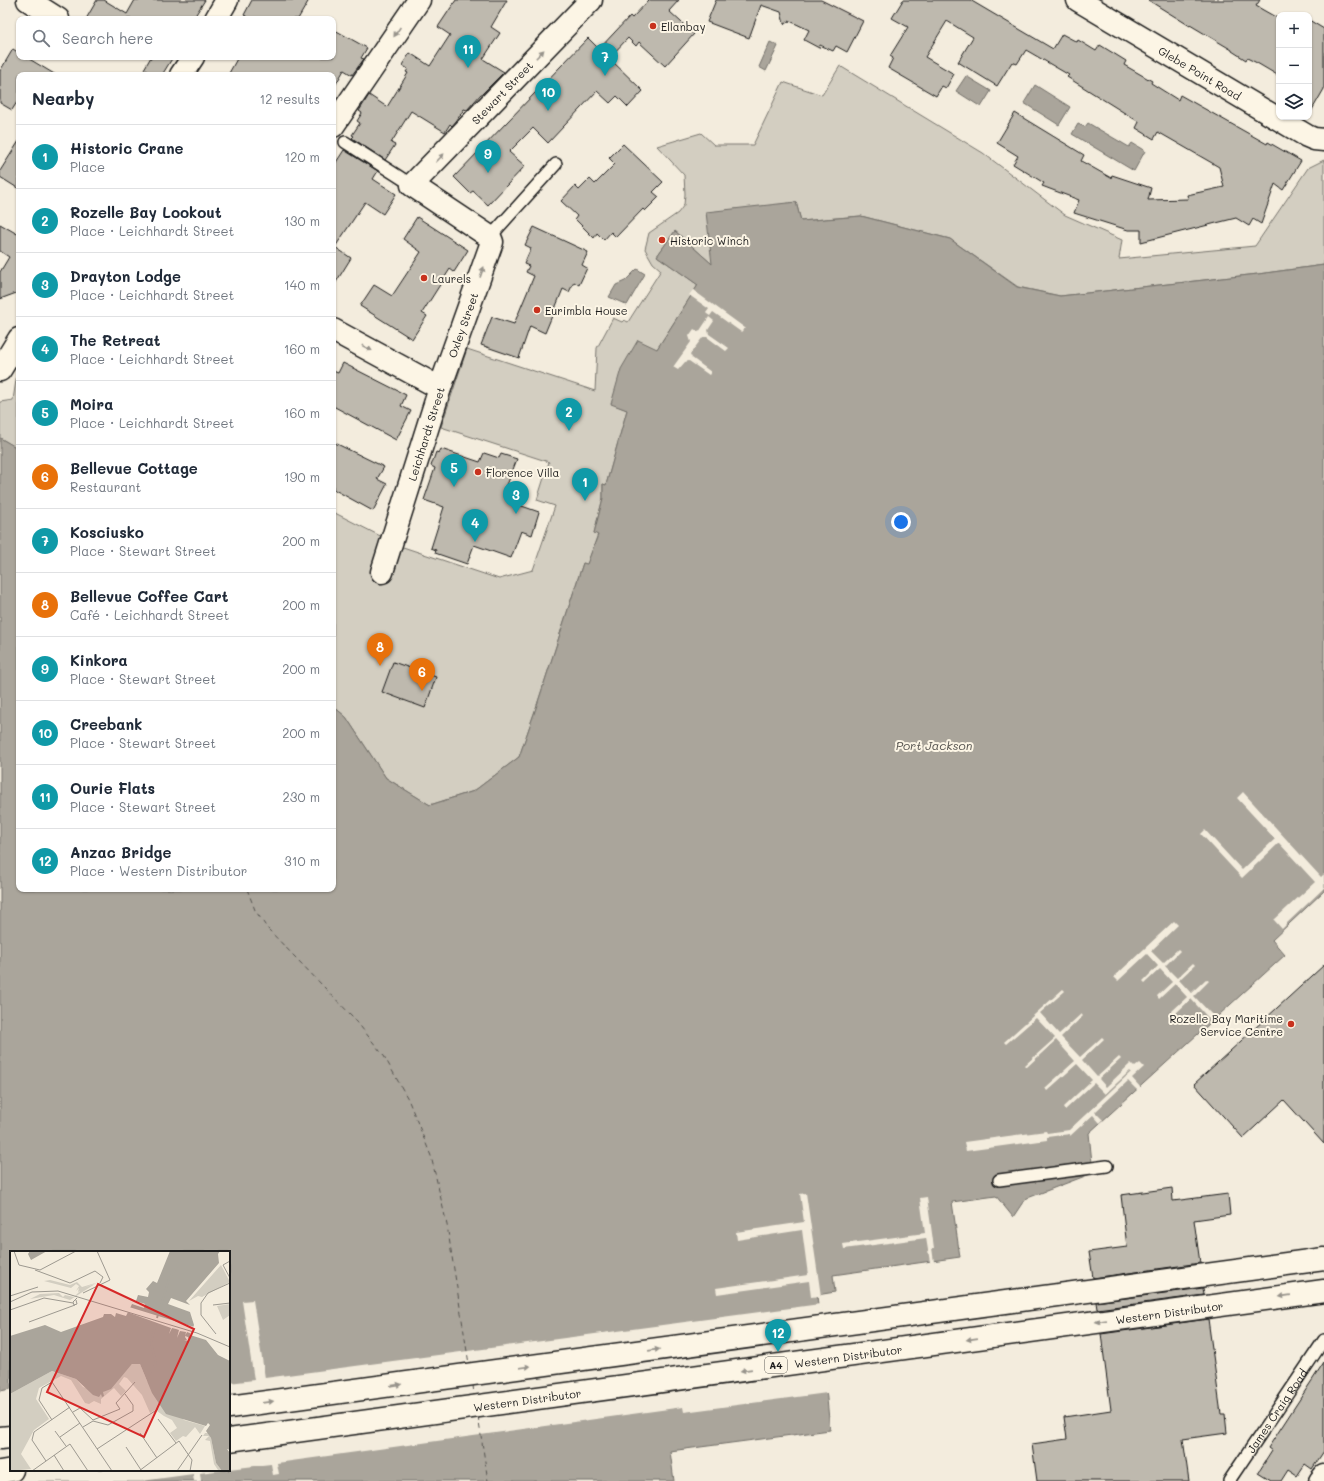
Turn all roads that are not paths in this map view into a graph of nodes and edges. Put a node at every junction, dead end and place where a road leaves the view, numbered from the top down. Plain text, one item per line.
1 (28, 0) edge
2 (228, 0) edge
3 (418, 0) edge
4 (591, 0) edge
5 (1078, 0) edge
6 (53, 16) edge
7 (218, 16) edge
8 (190, 60) edge
9 (184, 72) edge
10 (339, 134) edge
11 (1324, 140) edge
12 (556, 164) dead end
13 (412, 185) junction
14 (490, 237) junction
15 (336, 332) edge
16 (16, 344) edge
17 (0, 370) edge
18 (440, 388) junction
19 (382, 572) dead end
20 (1107, 1166) dead end
21 (998, 1180) dead end
22 (1324, 1259) edge
23 (1324, 1291) edge
24 (1324, 1340) edge
25 (230, 1407) edge
26 (10, 1437) edge
27 (0, 1438) edge
28 (230, 1440) edge
29 (10, 1470) edge
30 (0, 1472) edge
31 (1324, 1476) edge
32 (1229, 1481) edge
33 (1320, 1481) edge

1 - 6 main road
2 - 7 main road
3 -> 10 main road
13 -> 4 main road, Stewart Street
5 - 11 main road, Glebe Point Road
8 - 9 main road
10 - 13 lane
12 - 14 lane
13 - 14 main road
18 -> 14 main road, Oxley Street
15 -> 18 main road, Leichhardt Street
16 - 17 main road
18 - 19 main road, Leichhardt Street
20 - 21 lane
25 -> 22 main road
23 -> 28 main road, Western Distributor / A4
24 - 32 lane, James Craig Road
26 - 27 main road
29 - 30 main road
31 - 33 main road

